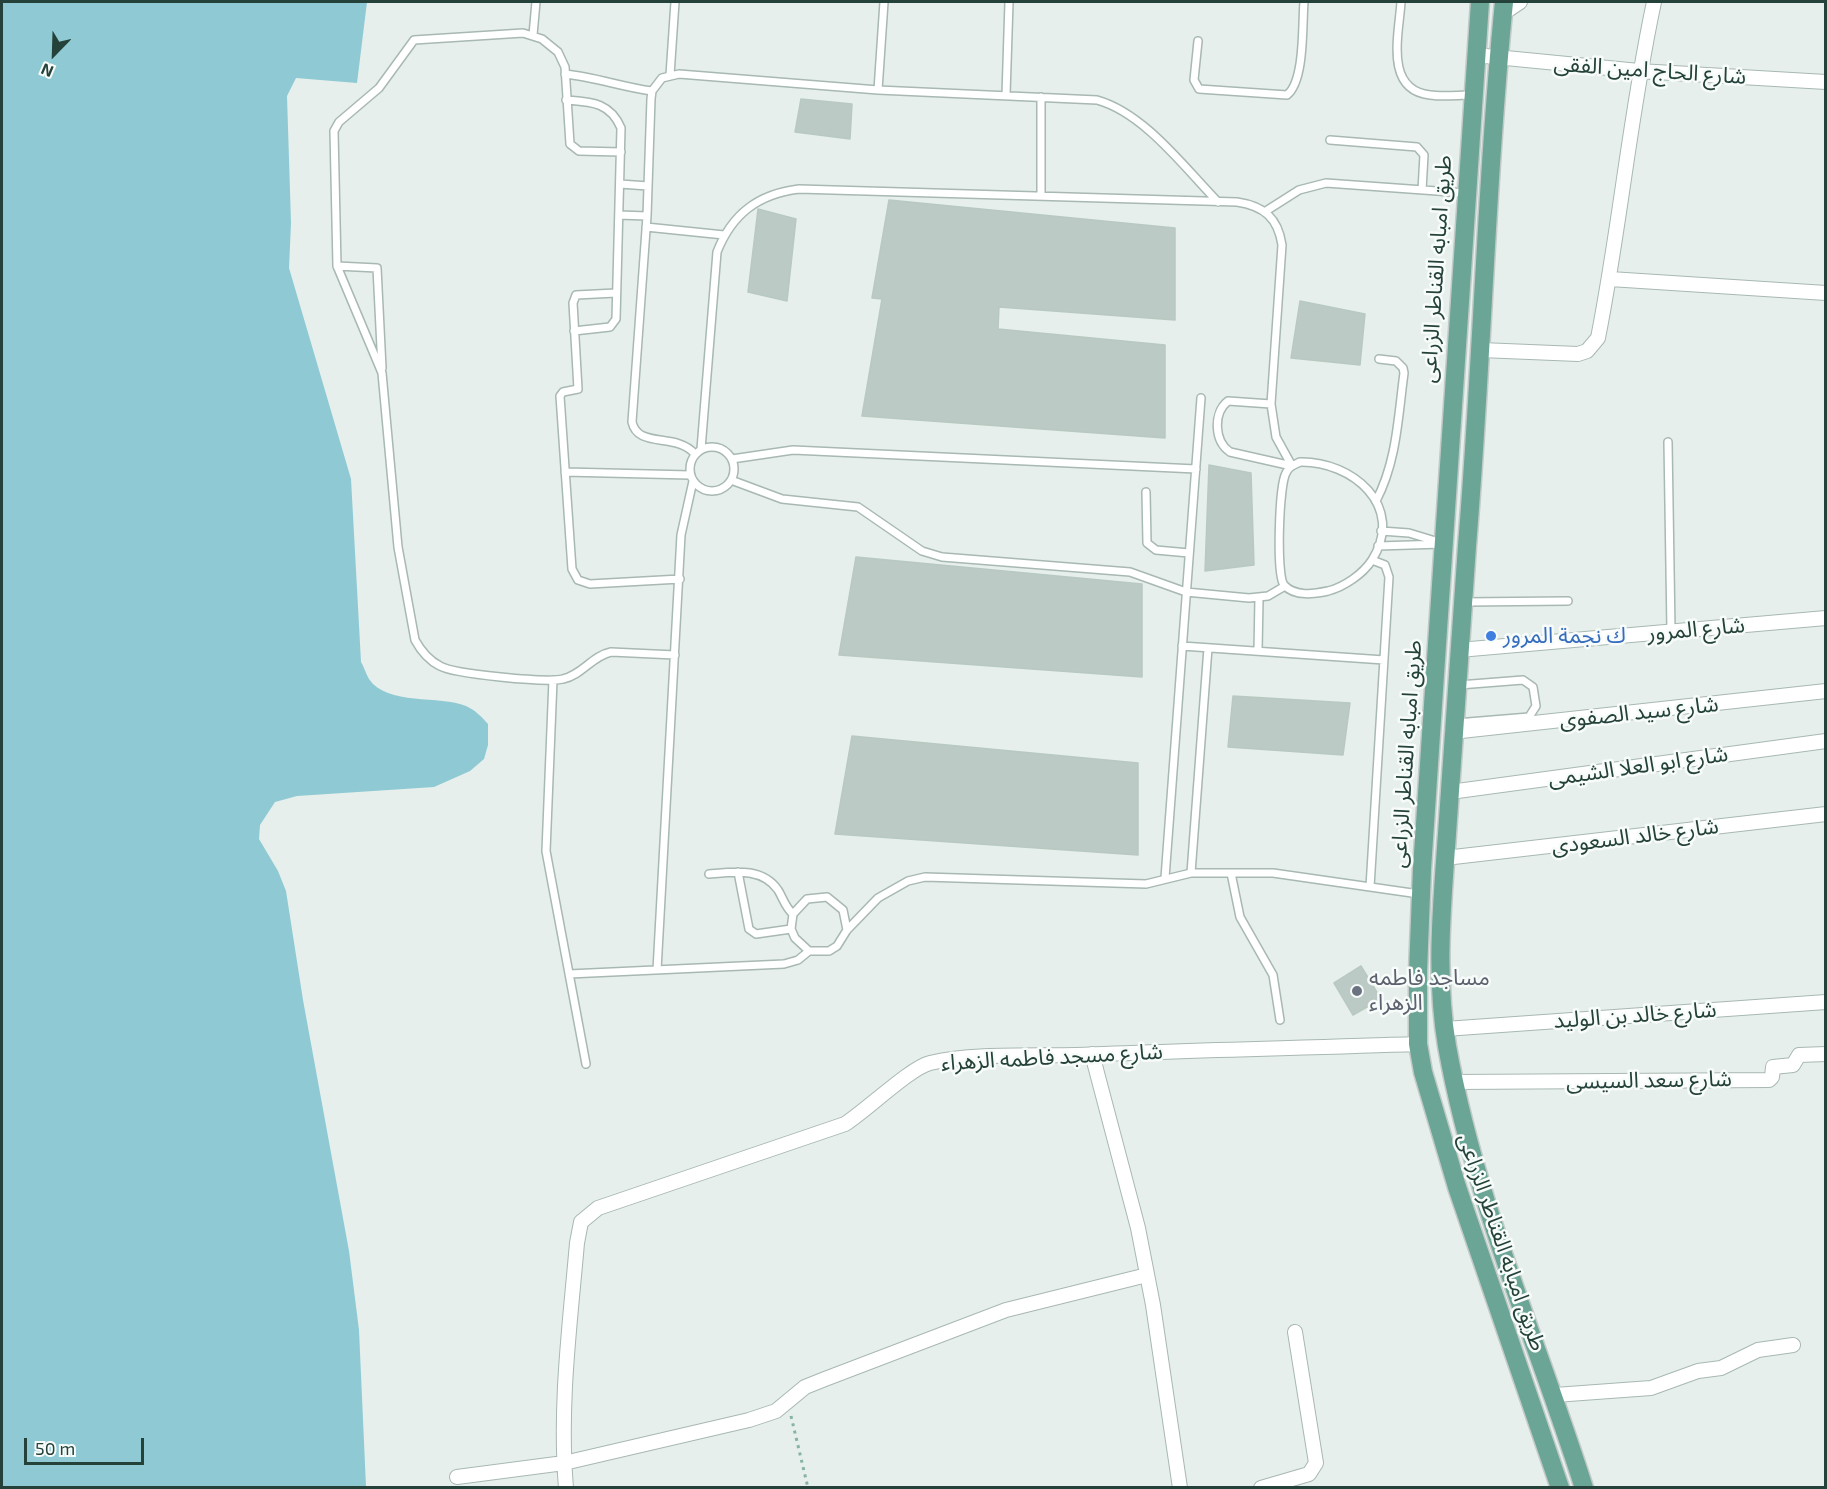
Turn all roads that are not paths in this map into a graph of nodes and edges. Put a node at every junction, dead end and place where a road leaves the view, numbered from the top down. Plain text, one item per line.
1 (536, 2) edge
2 (675, 2) edge
3 (884, 2) edge
4 (1009, 2) edge
5 (1304, 2) edge
6 (1401, 2) edge
7 (1480, 2) edge
8 (1520, 2) edge
9 (1654, 2) edge
10 (1503, 8) edge
11 (533, 35) junction
12 (1198, 41) dead end
13 (1475, 56) junction
14 (1498, 58) junction
15 (1639, 71) junction
16 (565, 74) junction
17 (670, 75) junction
18 (1826, 82) edge
19 (878, 90) junction
20 (652, 91) junction
21 (1006, 95) junction
22 (1472, 95) junction
23 (1041, 97) junction
24 (566, 99) junction
25 (1330, 140) dead end
26 (621, 152) junction
27 (620, 184) junction
28 (648, 186) junction
29 (1422, 190) junction
30 (1465, 193) junction
31 (1041, 196) junction
32 (1218, 202) junction
33 (1266, 211) junction
34 (619, 215) junction
35 (647, 216) junction
36 (646, 227) junction
37 (724, 235) junction
38 (337, 266) junction
39 (1610, 279) junction
40 (616, 293) junction
41 (1826, 293) edge
42 (574, 331) junction
43 (1481, 350) junction
44 (1379, 359) dead end
45 (382, 373) junction
46 (1201, 398) dead end
47 (1271, 404) junction
48 (1668, 442) dead end
49 (698, 452) junction
50 (732, 459) junction
51 (1292, 466) junction
52 (1196, 469) junction
53 (565, 472) junction
54 (692, 478) junction
55 (732, 480) junction
56 (1146, 492) dead end
57 (1376, 501) junction
58 (1382, 531) junction
59 (1468, 543) junction
60 (1444, 544) junction
61 (1378, 546) junction
62 (1189, 553) junction
63 (1372, 560) junction
64 (680, 579) junction
65 (1285, 586) junction
66 (1186, 592) junction
67 (1259, 598) junction
68 (1568, 601) dead end
69 (1463, 602) junction
70 (1826, 618) edge
71 (1671, 631) junction
72 (1182, 646) junction
73 (1208, 648) junction
74 (1459, 650) junction
75 (1258, 651) junction
76 (675, 655) junction
77 (1384, 660) junction
78 (553, 680) junction
79 (1456, 685) junction
80 (1826, 691) edge
81 (1453, 728) junction
82 (1826, 741) edge
83 (1450, 792) junction
84 (1826, 814) edge
85 (1445, 858) junction
86 (738, 872) junction
87 (1191, 873) junction
88 (1231, 873) junction
89 (709, 874) dead end
90 (1165, 878) junction
91 (1370, 886) junction
92 (1421, 894) junction
93 (793, 914) junction
94 (791, 929) junction
95 (847, 930) junction
96 (809, 951) junction
97 (657, 970) junction
98 (569, 974) junction
99 (1826, 1002) edge
100 (1280, 1020) dead end
101 (1445, 1029) junction
102 (1418, 1044) junction
103 (1092, 1054) junction
104 (1826, 1054) edge
105 (586, 1064) dead end
106 (1455, 1082) junction
107 (1148, 1275) junction
108 (1295, 1332) dead end
109 (1793, 1345) dead end
110 (1555, 1395) junction
111 (564, 1463) junction
112 (457, 1476) dead end
113 (566, 1488) edge
114 (1180, 1488) edge
115 (1262, 1488) edge
116 (1560, 1488) edge
117 (1584, 1488) edge

1 - 11 lane
2 - 17 lane
3 - 19 lane
4 - 21 lane
5 - 12 lane
6 - 22 lane
7 - 13 main road, طريق امبابه القناطر الزراعى
8 - 10 street
9 - 15 street
10 - 14 main road, طريق امبابه القناطر الزراعى
11 - 16 lane
11 - 38 lane
13 - 14 street, شارع الحاج امين الفقى
13 - 22 main road, طريق امبابه القناطر الزراعى
14 - 15 street, شارع الحاج امين الفقى
14 - 43 main road, طريق امبابه القناطر الزراعى
15 - 18 street, شارع الحاج امين الفقى
15 - 39 street
16 - 20 lane
16 - 24 lane
17 - 19 lane
17 - 20 lane
19 - 21 lane
20 - 28 lane
21 - 23 lane
22 - 30 main road, طريق امبابه القناطر الزراعى
23 - 31 lane
23 - 32 lane
24 - 26 lane
24 - 26 lane
25 - 29 lane
26 - 27 lane
27 - 28 lane
27 - 34 lane
28 - 35 lane
29 - 30 lane
29 - 33 lane
30 - 60 main road, طريق امبابه القناطر الزراعى
31 - 32 lane
31 - 37 lane
32 - 33 lane
33 - 47 lane
34 - 35 lane
34 - 40 lane
35 - 36 lane
36 - 37 lane
36 - 49 lane
37 - 49 lane
38 - 45 lane
38 - 45 lane
39 - 41 street
39 - 43 street
40 - 42 lane
40 - 42 lane
42 - 53 lane
43 - 59 main road, طريق امبابه القناطر الزراعى
44 - 57 lane
45 - 78 lane
46 - 52 lane
47 - 51 lane
47 - 51 lane
48 - 71 lane
49 - 50 lane
49 - 54 lane
50 - 52 lane
50 - 55 lane
51 - 57 lane
51 - 65 lane
52 - 62 lane
53 - 54 lane
53 - 64 lane
54 - 55 lane
54 - 64 lane
55 - 66 lane
56 - 62 lane
57 - 58 lane
58 - 60 lane
58 - 61 lane
59 - 60 main road
59 - 69 main road, طريق امبابه القناطر الزراعى
60 - 61 lane
60 - 92 main road, طريق امبابه القناطر الزراعى
61 - 63 lane
62 - 66 lane
63 - 65 lane
63 - 77 lane
64 - 76 lane
65 - 67 lane
66 - 67 lane
66 - 72 lane
67 - 75 lane
68 - 69 lane
69 - 74 main road, طريق امبابه القناطر الزراعى
70 - 71 street, شارع المرور
71 - 74 street, شارع المرور
72 - 73 lane
72 - 90 lane
73 - 75 lane
73 - 87 lane
74 - 79 main road, طريق امبابه القناطر الزراعى
75 - 77 lane
76 - 78 lane
76 - 97 lane
77 - 91 lane
78 - 98 lane
79 - 81 main road, طريق امبابه القناطر الزراعى
79 - 81 lane
80 - 81 street, شارع سيد الصفوى
81 - 83 main road, طريق امبابه القناطر الزراعى
82 - 83 street, شارع ابو العلا الشيمى
83 - 85 main road, طريق امبابه القناطر الزراعى
84 - 85 street, شارع خالد السعودى
85 - 101 main road, طريق امبابه القناطر الزراعى
86 - 89 lane
86 - 93 lane
86 - 94 lane
87 - 88 lane
87 - 90 lane
88 - 91 lane
88 - 100 lane
90 - 95 lane
91 - 92 lane
92 - 102 main road, طريق امبابه القناطر الزراعى
93 - 94 lane
93 - 95 lane
94 - 96 lane
95 - 96 lane
96 - 97 lane
97 - 98 lane
98 - 105 lane
99 - 101 street, شارع خالد بن الوليد
101 - 106 main road, طريق امبابه القناطر الزراعى
102 - 103 street, شارع مسجد فاطمه الزهراء
102 - 116 main road, طريق امبابه القناطر الزراعى
103 - 107 street
103 - 111 street, شارع مسجد فاطمه الزهراء
104 - 106 street, شارع سعد السيسى
106 - 110 main road, طريق امبابه القناطر الزراعى
107 - 111 street
107 - 114 street
108 - 115 street
109 - 110 street
110 - 117 main road, طريق امبابه القناطر الزراعى
111 - 112 street
111 - 113 street

